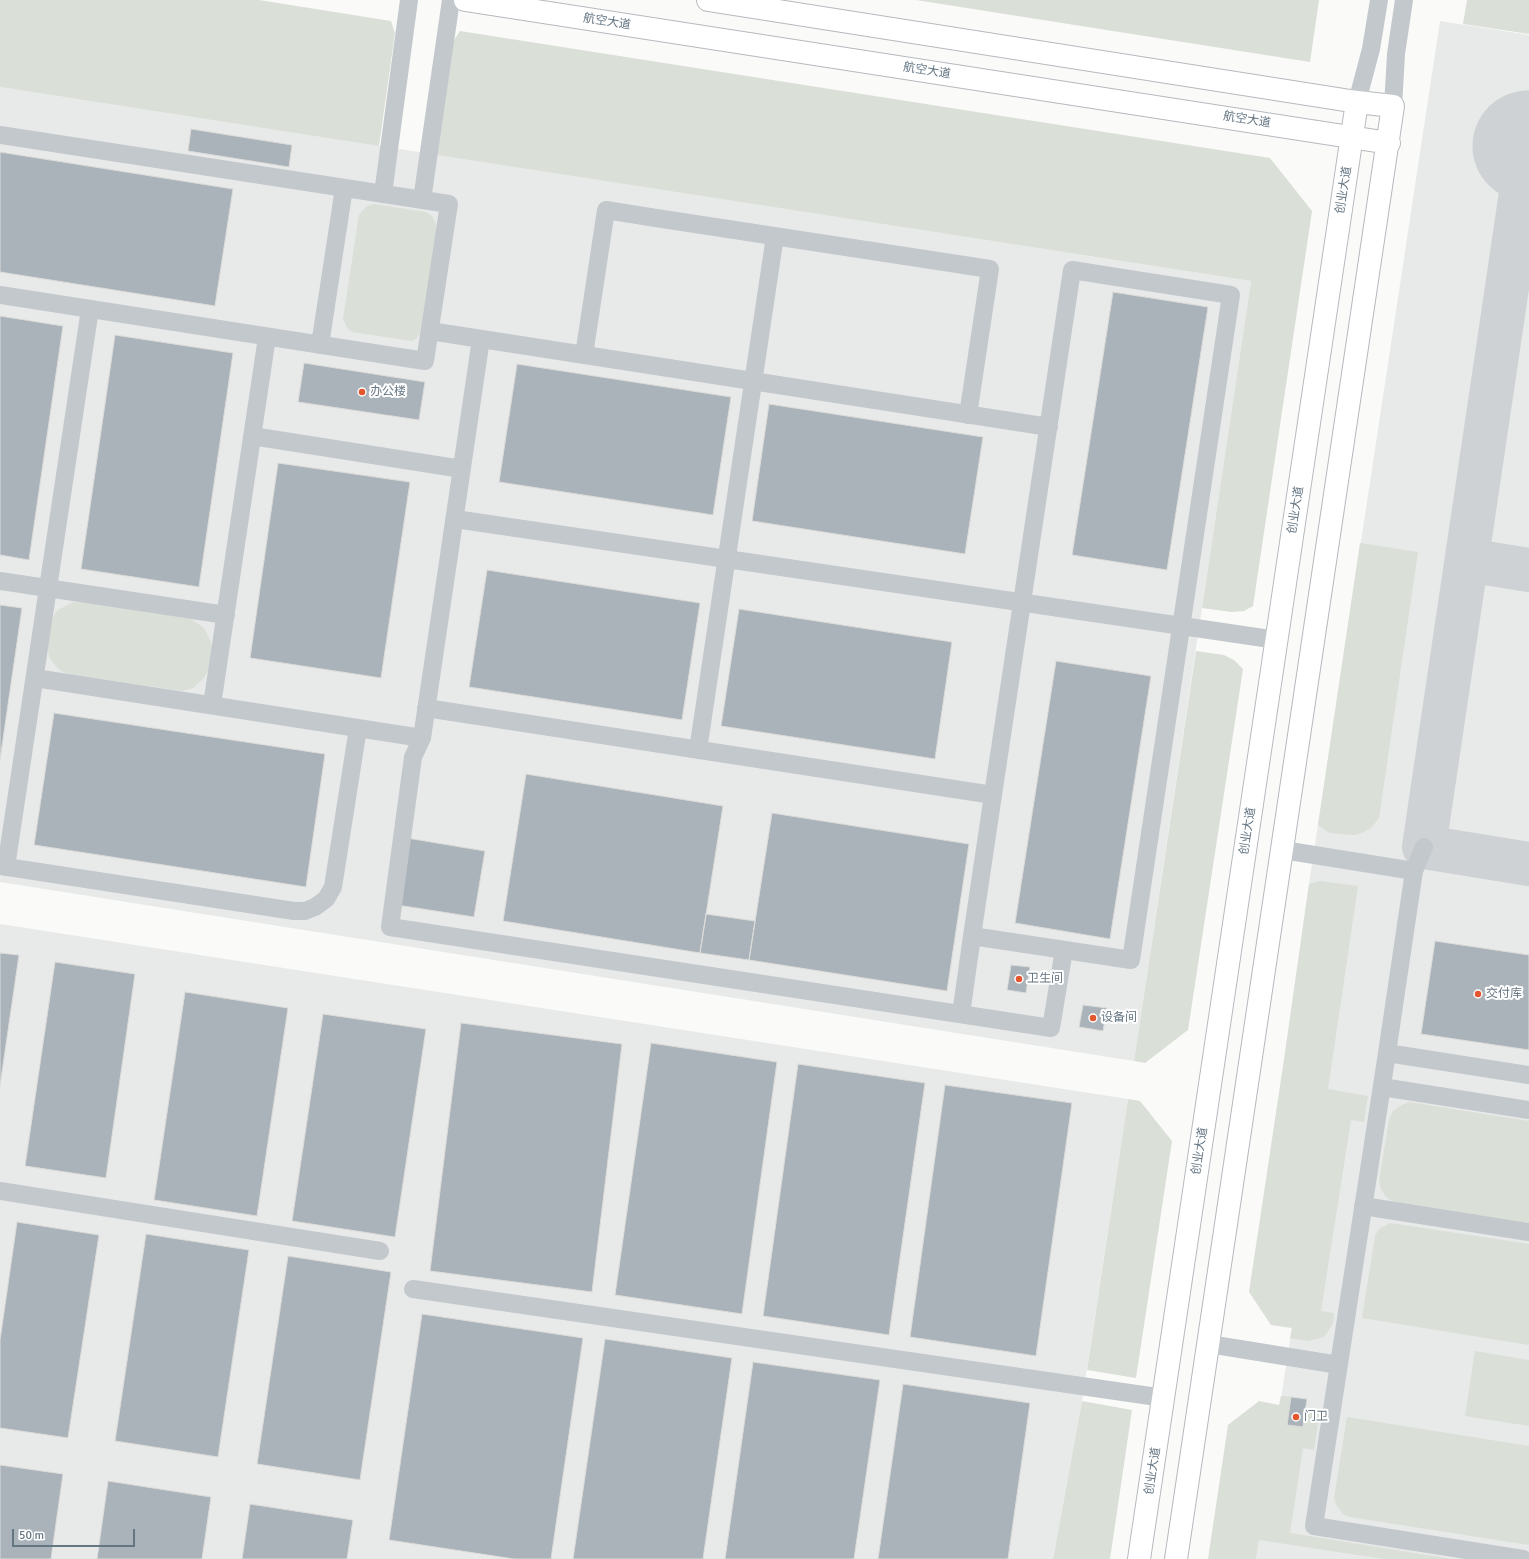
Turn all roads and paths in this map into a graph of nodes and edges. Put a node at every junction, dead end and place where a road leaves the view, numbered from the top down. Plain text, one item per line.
1 (409, 0) edge
2 (451, 0) edge
3 (465, 0) edge
4 (708, 0) edge
5 (1379, 0) edge
6 (1404, 0) edge
7 (1357, 102) junction
8 (1393, 106) junction
9 (0, 135) edge
10 (1352, 137) junction
11 (1389, 143) junction
12 (344, 188) junction
13 (383, 194) junction
14 (422, 200) junction
15 (775, 236) junction
16 (0, 295) edge
17 (90, 309) junction
18 (430, 331) junction
19 (267, 337) junction
20 (481, 340) junction
21 (320, 345) junction
22 (584, 355) junction
23 (753, 382) junction
24 (968, 414) junction
25 (1049, 427) junction
26 (252, 436) junction
27 (462, 469) junction
28 (455, 519) junction
29 (727, 559) junction
30 (0, 581) edge
31 (48, 588) junction
32 (1022, 603) junction
33 (226, 615) junction
34 (1181, 626) junction
35 (1277, 640) junction
36 (35, 678) junction
37 (212, 705) junction
38 (426, 708) junction
39 (358, 728) junction
40 (422, 738) junction
41 (698, 750) junction
42 (993, 795) junction
43 (1424, 847) dead end
44 (1283, 850) junction
45 (3, 867) edge
46 (1414, 871) junction
47 (972, 936) junction
48 (1064, 950) junction
49 (961, 1014) junction
50 (1387, 1053) junction
51 (1529, 1075) edge
52 (1382, 1087) junction
53 (1529, 1110) edge
54 (0, 1191) edge
55 (1364, 1206) junction
56 (1529, 1232) edge
57 (380, 1252) dead end
58 (413, 1289) dead end
59 (1209, 1344) junction
60 (1339, 1365) junction
61 (1164, 1398) junction
62 (1139, 1559) edge
63 (1176, 1559) edge
64 (1523, 1559) edge

1 - 13 street
2 - 14 street
3 - 10 main road, 航空大道
4 - 7 main road
5 - 7 street
6 - 8 street
7 - 8 main road
7 - 10 main road, 创业大道
8 - 11 main road
9 - 12 street
10 - 11 main road, 航空大道
10 - 35 main road, 创业大道
11 - 44 main road
12 - 13 street
12 - 21 street
13 - 14 street
14 - 18 street
15 - 22 street
15 - 23 street
15 - 24 street
16 - 17 street
17 - 19 street
17 - 31 street
18 - 20 street
18 - 21 street
19 - 21 street
19 - 26 street
20 - 22 street
20 - 27 street
22 - 23 street
23 - 24 street
23 - 29 street
24 - 25 street
25 - 32 street
25 - 34 street
26 - 27 street
26 - 33 street
27 - 28 street
28 - 29 street
28 - 38 street
29 - 32 street
29 - 41 street
30 - 31 street
31 - 33 street
31 - 36 street
32 - 34 street
32 - 42 street
33 - 37 street
34 - 35 street
34 - 48 street
35 - 61 main road, 创业大道
36 - 37 street
36 - 45 street
37 - 39 street
38 - 40 street
38 - 41 street
39 - 40 street
39 - 45 street
40 - 49 street
41 - 42 street
42 - 47 street
43 - 46 street
44 - 46 street
44 - 59 main road
46 - 50 street
47 - 48 street
47 - 49 street
48 - 49 street
50 - 51 street
50 - 52 street
52 - 53 street
52 - 55 street
54 - 57 street
55 - 56 street
55 - 60 street
58 - 61 street
59 - 60 street
59 - 63 main road
60 - 64 street
61 - 62 main road, 创业大道

